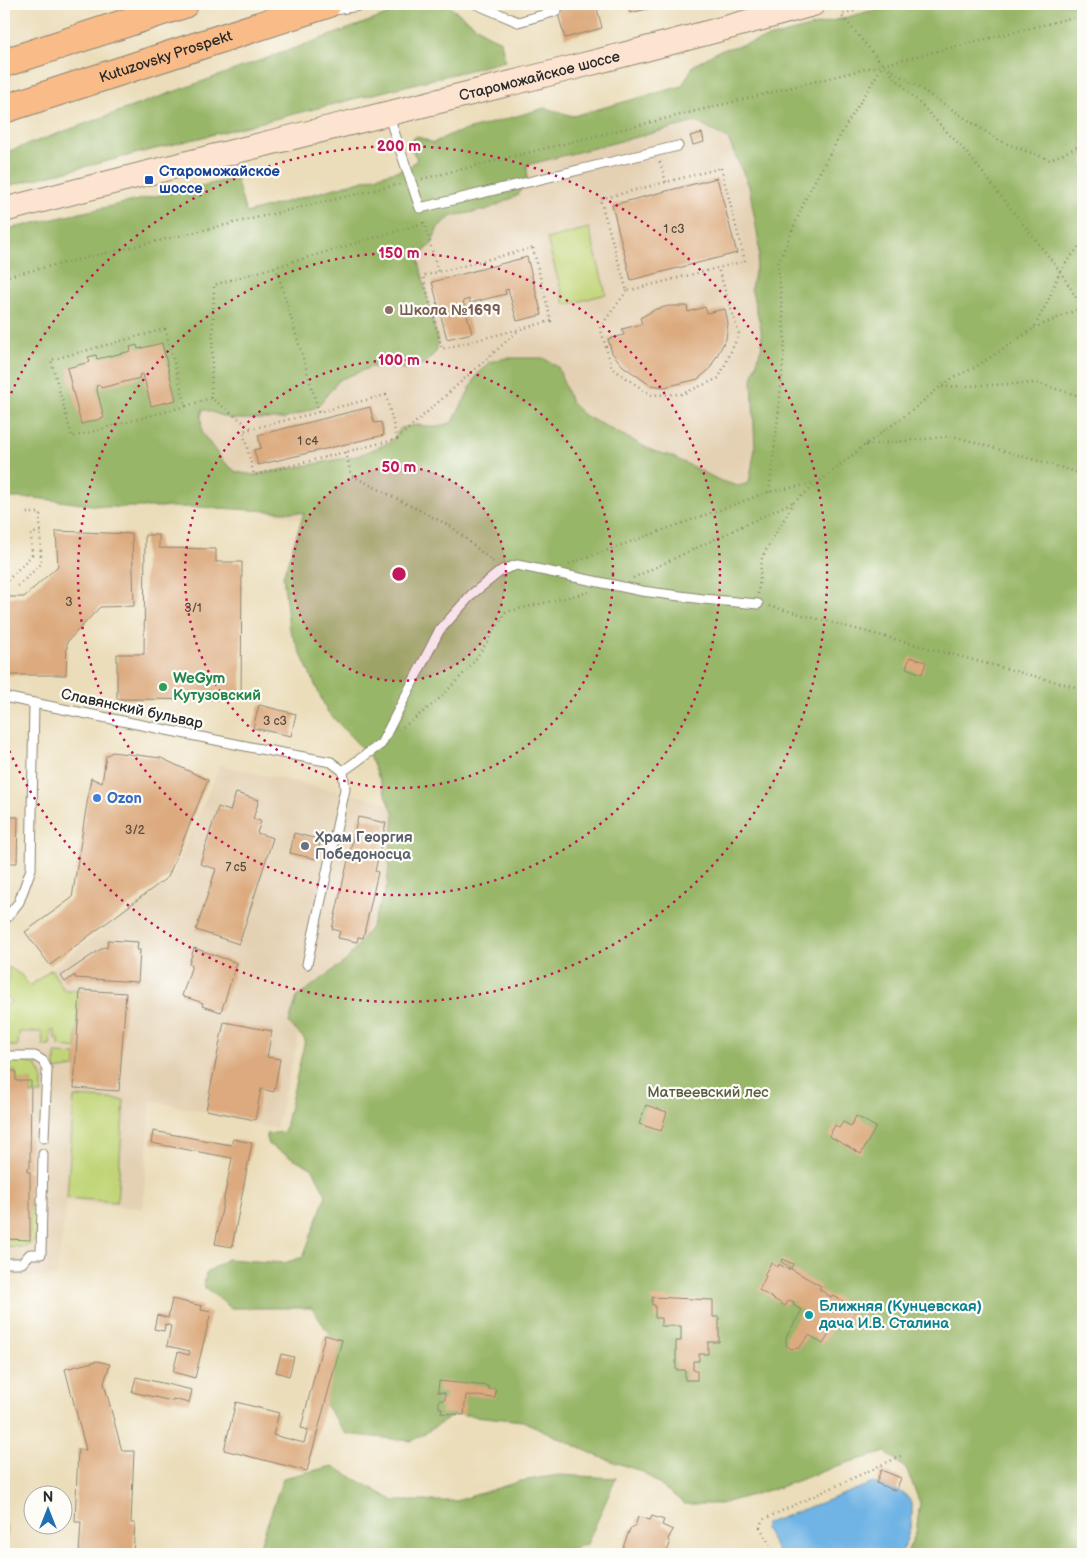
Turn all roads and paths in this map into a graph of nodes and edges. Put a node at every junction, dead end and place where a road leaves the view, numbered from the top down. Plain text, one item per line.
1 (184, 4) edge
2 (327, 4) edge
3 (369, 4) edge
4 (476, 4) edge
5 (813, 4) edge
6 (854, 7) dead end
7 (557, 11) dead end
8 (1083, 15) edge
9 (272, 22) junction
10 (4, 63) edge
11 (883, 65) junction
12 (4, 109) edge
13 (388, 114) junction
14 (1083, 144) edge
15 (678, 146) dead end
16 (656, 151) junction
17 (411, 182) junction
18 (666, 182) junction
19 (420, 208) junction
20 (4, 210) edge
21 (424, 223) junction
22 (1083, 242) edge
23 (276, 267) junction
24 (718, 268) junction
25 (1060, 271) junction
26 (438, 272) junction
27 (4, 277) edge
28 (627, 291) junction
29 (1082, 308) edge
30 (520, 329) junction
31 (1033, 329) junction
32 (940, 387) junction
33 (1083, 397) edge
34 (211, 398) junction
35 (186, 406) junction
36 (319, 412) junction
37 (252, 429) junction
38 (397, 439) junction
39 (864, 445) junction
40 (346, 452) junction
41 (1083, 474) edge
42 (816, 483) junction
43 (769, 492) junction
44 (794, 502) junction
45 (24, 513) dead end
46 (41, 531) junction
47 (502, 570) junction
48 (549, 572) junction
49 (4, 584) edge
50 (18, 586) dead end
51 (616, 586) junction
52 (758, 604) junction
53 (1083, 689) edge
54 (4, 697) edge
55 (34, 703) junction
56 (381, 744) junction
57 (344, 771) junction
58 (4, 921) edge
59 (307, 964) dead end
60 (4, 1056) edge
61 (44, 1138) dead end
62 (43, 1154) dead end
63 (4, 1263) edge
64 (903, 1454) dead end
65 (775, 1554) edge

1 - 10 main road
2 - 9 main road, Kutuzovsky Prospekt
3 - 9 lane
4 - 7 lane
5 - 13 main road, Староможайское шоссе
6 - 11 path
8 - 11 path
9 - 12 main road, Kutuzovsky Prospekt
11 - 14 path
11 - 17 path
11 - 25 path
11 - 43 path
13 - 17 lane
13 - 20 main road, Староможайское шоссе
15 - 16 lane
16 - 18 path
16 - 19 lane
17 - 19 lane
17 - 27 path
18 - 24 path
18 - 28 path
19 - 21 path
21 - 23 path
21 - 26 path
22 - 25 path
23 - 34 path
23 - 36 path
24 - 28 path
24 - 28 path
25 - 29 path
25 - 31 path
26 - 30 path
26 - 30 path
29 - 31 path
30 - 38 path
31 - 32 path
32 - 33 path
32 - 39 path
34 - 35 path
34 - 37 path
35 - 35 path
36 - 37 path
36 - 38 path
37 - 40 path
38 - 40 path
39 - 41 path
39 - 42 path
40 - 47 path
42 - 43 path
42 - 44 path
43 - 48 path
44 - 51 path
44 - 52 path
45 - 46 path
46 - 49 path
46 - 50 path
47 - 48 lane
47 - 56 lane
48 - 51 lane
51 - 52 lane
51 - 56 path
52 - 53 path
54 - 55 lane, Славянский бульвар
55 - 57 lane, Славянский бульвар
55 - 58 lane
56 - 57 lane
57 - 59 lane
60 - 61 lane
62 - 63 lane
64 - 65 path

